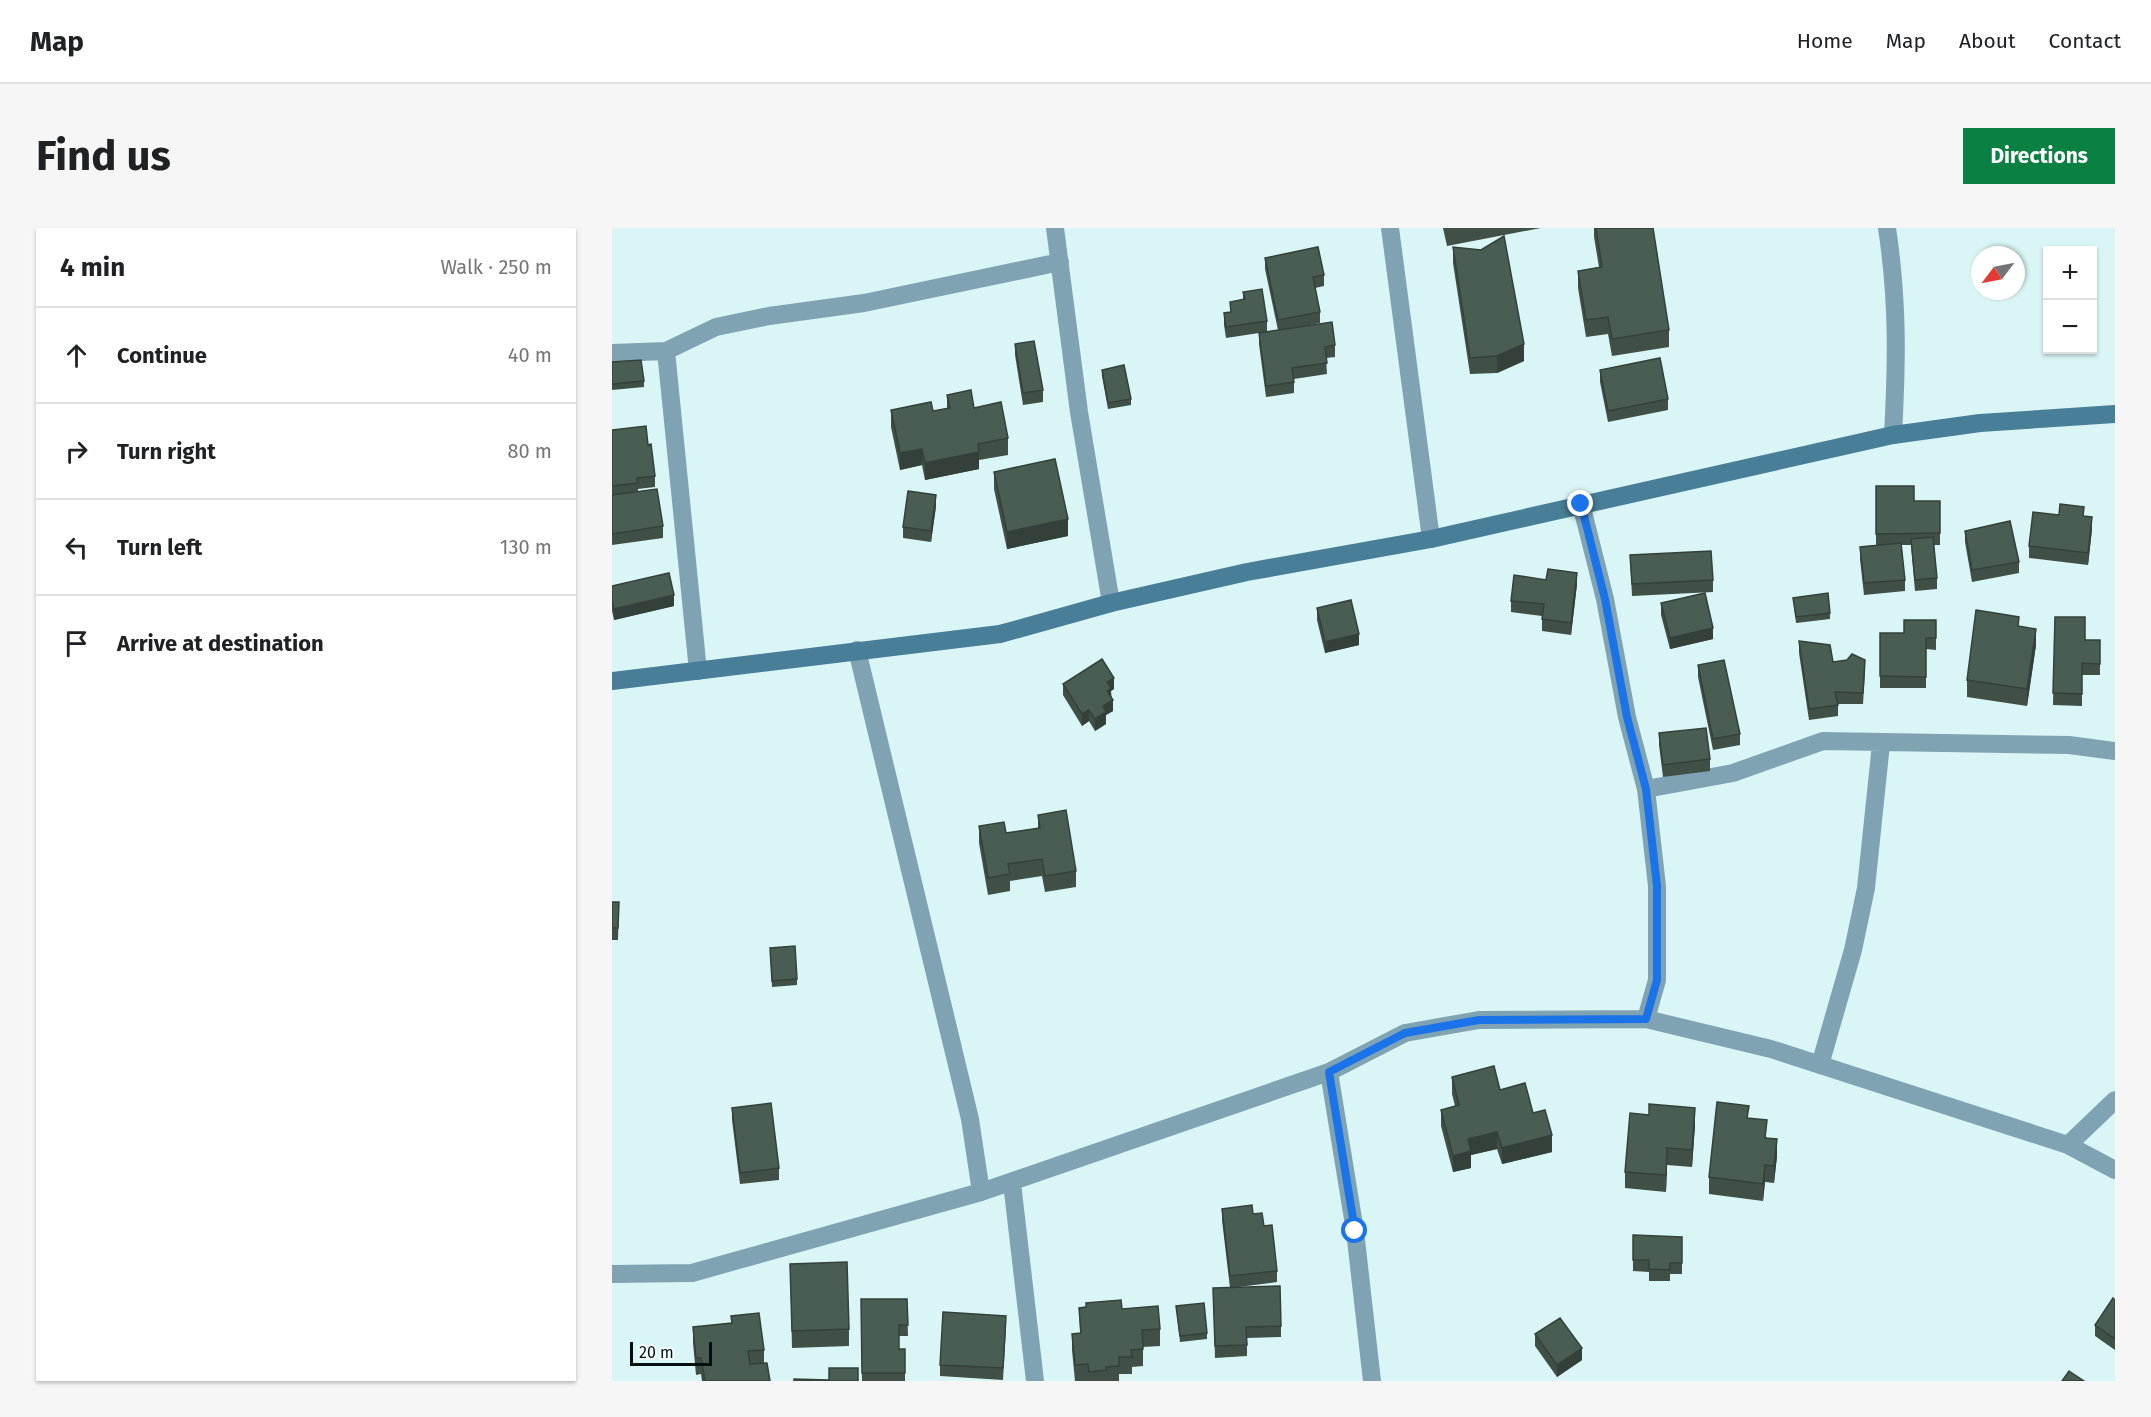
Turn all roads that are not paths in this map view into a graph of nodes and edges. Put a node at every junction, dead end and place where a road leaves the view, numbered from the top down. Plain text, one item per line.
1 (1055, 228) edge
2 (1390, 228) edge
3 (1887, 228) edge
4 (1060, 262) junction
5 (666, 351) junction
6 (612, 353) edge
7 (2115, 414) edge
8 (1893, 435) junction
9 (1581, 504) junction
10 (1431, 539) junction
11 (1111, 603) junction
12 (857, 650) junction
13 (698, 671) junction
14 (612, 681) edge
15 (1881, 744) junction
16 (2115, 751) edge
17 (1646, 789) junction
18 (1646, 1019) junction
19 (1820, 1065) junction
20 (1329, 1072) junction
21 (2115, 1100) edge
22 (2068, 1145) junction
23 (2115, 1170) edge
24 (1012, 1183) junction
25 (981, 1192) junction
26 (612, 1274) edge
27 (1035, 1381) edge
28 (1372, 1381) edge

1 - 4 street
2 - 10 street
3 - 8 street
4 - 5 street
4 - 11 street
5 - 6 street
5 - 13 street
7 - 8 street
8 - 9 street
9 - 10 street
9 - 17 street
10 - 11 street
11 - 12 street
12 - 13 street
12 - 25 street
13 - 14 street
15 - 16 street
15 - 17 street
15 - 19 street
17 - 18 street
18 - 19 street
18 - 20 street
19 - 22 street
20 - 24 street
20 - 28 street
21 - 22 street
22 - 23 street
24 - 25 street
24 - 27 street
25 - 26 street

